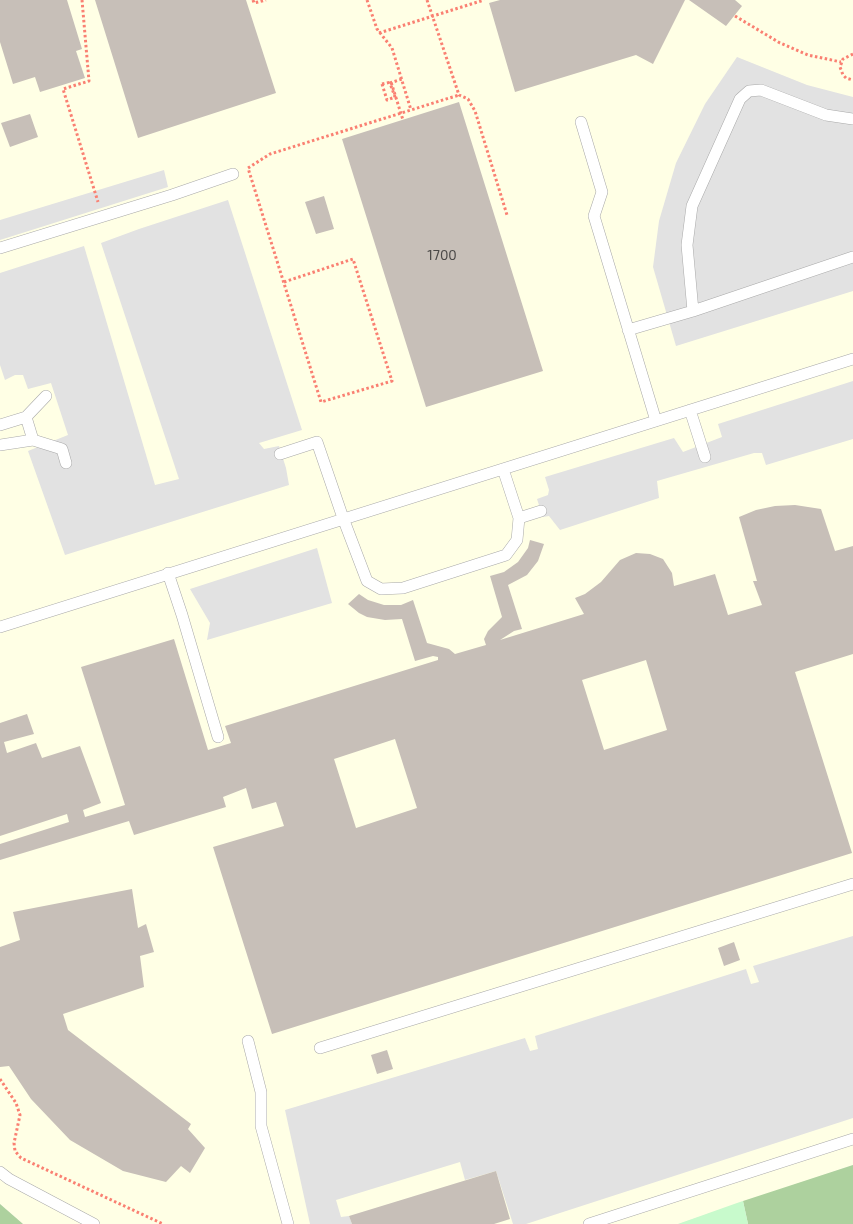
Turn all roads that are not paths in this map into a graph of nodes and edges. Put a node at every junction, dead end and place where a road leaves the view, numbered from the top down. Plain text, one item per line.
1 (853, 119) edge
2 (581, 122) dead end
3 (233, 174) dead end
4 (0, 248) edge
5 (853, 257) edge
6 (693, 311) junction
7 (628, 330) junction
8 (853, 358) edge
9 (46, 396) dead end
10 (690, 410) junction
11 (26, 417) junction
12 (656, 421) junction
13 (0, 425) edge
14 (33, 440) junction
15 (0, 444) edge
16 (280, 454) dead end
17 (705, 457) dead end
18 (66, 463) dead end
19 (503, 468) junction
20 (541, 511) dead end
21 (342, 518) junction
22 (519, 518) junction
23 (168, 573) junction
24 (0, 626) edge
25 (218, 737) dead end
26 (853, 884) edge
27 (248, 1041) dead end
28 (320, 1048) dead end
29 (853, 1139) edge
30 (0, 1172) edge
31 (94, 1224) edge
32 (288, 1224) edge
33 (589, 1224) edge

1 - 6 lane
2 - 7 lane
3 - 4 lane
5 - 6 lane
6 - 7 lane
7 - 12 lane
8 - 10 lane
9 - 11 lane
10 - 12 lane
10 - 17 lane
11 - 13 lane
11 - 14 lane
12 - 19 lane
14 - 15 lane
14 - 18 lane
16 - 21 lane
19 - 21 lane
19 - 22 lane
20 - 22 lane
21 - 22 lane
21 - 23 lane
23 - 24 lane
23 - 25 lane
26 - 28 lane
27 - 32 lane
29 - 33 lane
30 - 31 lane

